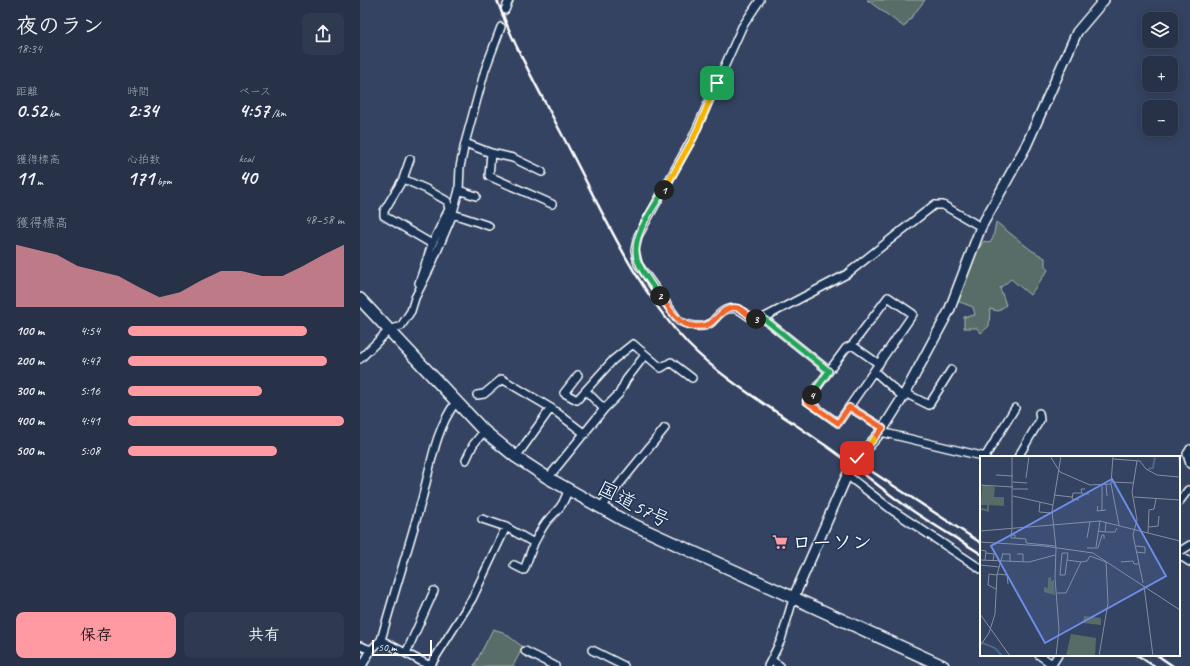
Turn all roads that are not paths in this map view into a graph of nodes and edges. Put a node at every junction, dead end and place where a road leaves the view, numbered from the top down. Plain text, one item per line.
1 (509, 0) edge
2 (760, 0) edge
3 (1104, 0) edge
4 (505, 10) tunnel mouth
5 (500, 27) tunnel mouth
6 (465, 143) junction
7 (491, 153) junction
8 (410, 159) dead end
9 (542, 172) dead end
10 (403, 179) junction
11 (459, 190) junction
12 (476, 196) dead end
13 (552, 204) dead end
14 (453, 214) junction
15 (489, 226) dead end
16 (982, 227) junction
17 (432, 244) junction
18 (415, 298) junction
19 (360, 299) edge
20 (763, 318) junction
21 (389, 330) junction
22 (852, 345) junction
23 (645, 355) junction
24 (360, 359) edge
25 (878, 364) junction
26 (951, 370) dead end
27 (829, 371) junction
28 (874, 371) junction
29 (578, 375) dead end
30 (692, 378) dead end
31 (586, 392) junction
32 (476, 395) dead end
33 (904, 395) junction
34 (456, 402) junction
35 (849, 407) junction
36 (551, 408) junction
37 (1015, 408) dead end
38 (604, 409) junction
39 (1039, 413) dead end
40 (665, 428) dead end
41 (882, 430) junction
42 (484, 431) junction
43 (585, 434) junction
44 (1190, 449) edge
45 (982, 456) edge
46 (987, 456) edge
47 (1019, 456) edge
48 (516, 457) junction
49 (466, 460) dead end
50 (1190, 464) edge
51 (848, 476) junction
52 (548, 478) junction
53 (568, 490) junction
54 (1188, 490) dead end
55 (1180, 501) edge
56 (600, 508) junction
57 (482, 518) dead end
58 (506, 527) junction
59 (534, 543) junction
60 (1190, 545) edge
61 (1180, 553) edge
62 (1180, 555) edge
63 (1190, 562) edge
64 (514, 565) dead end
65 (980, 568) edge
66 (434, 590) dead end
67 (793, 599) junction
68 (381, 640) junction
69 (360, 646) edge
70 (371, 650) junction
71 (592, 650) dead end
72 (525, 651) dead end
73 (406, 653) junction
74 (1040, 656) edge
75 (1057, 656) edge
76 (769, 663) edge
77 (1052, 665) edge
78 (362, 666) edge
79 (430, 666) edge
80 (555, 666) edge
81 (624, 666) edge
82 (780, 666) edge
83 (943, 666) edge

1 - 4 street
2 - 20 street
3 - 16 street
5 - 6 street
6 - 7 street
6 - 11 street
7 - 9 street
7 - 13 street
8 - 10 street
10 - 17 street
10 - 17 street
11 - 12 street
11 - 14 street
14 - 15 street
14 - 18 street
16 - 20 street
16 - 33 street
17 - 18 street
18 - 21 street
19 - 21 highway, 国道57号
20 - 27 street
21 - 24 street
21 - 34 highway, 国道57号
22 - 25 street
22 - 25 street
22 - 27 street
23 - 30 street
23 - 31 street
23 - 38 street
25 - 28 street
26 - 33 street
27 - 35 street
28 - 33 street
28 - 35 street
29 - 31 street
31 - 38 street
32 - 36 street
33 - 41 street
34 - 42 highway, 国道57号
34 - 68 street
35 - 41 street
36 - 43 street
36 - 48 street
37 - 46 street
38 - 43 street
39 - 47 street
40 - 56 street
41 - 45 street
41 - 51 street
42 - 48 highway, 国道57号
42 - 49 street
43 - 52 street
44 - 50 street
48 - 52 highway, 国道57号
51 - 65 street
51 - 67 street
52 - 53 highway, 国道57号
53 - 56 highway, 国道57号
53 - 59 street
54 - 55 street
56 - 67 highway, 国道57号
57 - 58 street
58 - 59 street
58 - 79 street
59 - 64 street
60 - 61 street
62 - 63 street
66 - 73 street
67 - 76 street
67 - 83 highway, 国道57号
68 - 70 street
68 - 73 street
69 - 70 street
70 - 78 street
71 - 81 street
72 - 80 street
73 - 79 street
74 - 77 street
75 - 77 street
76 - 82 street

